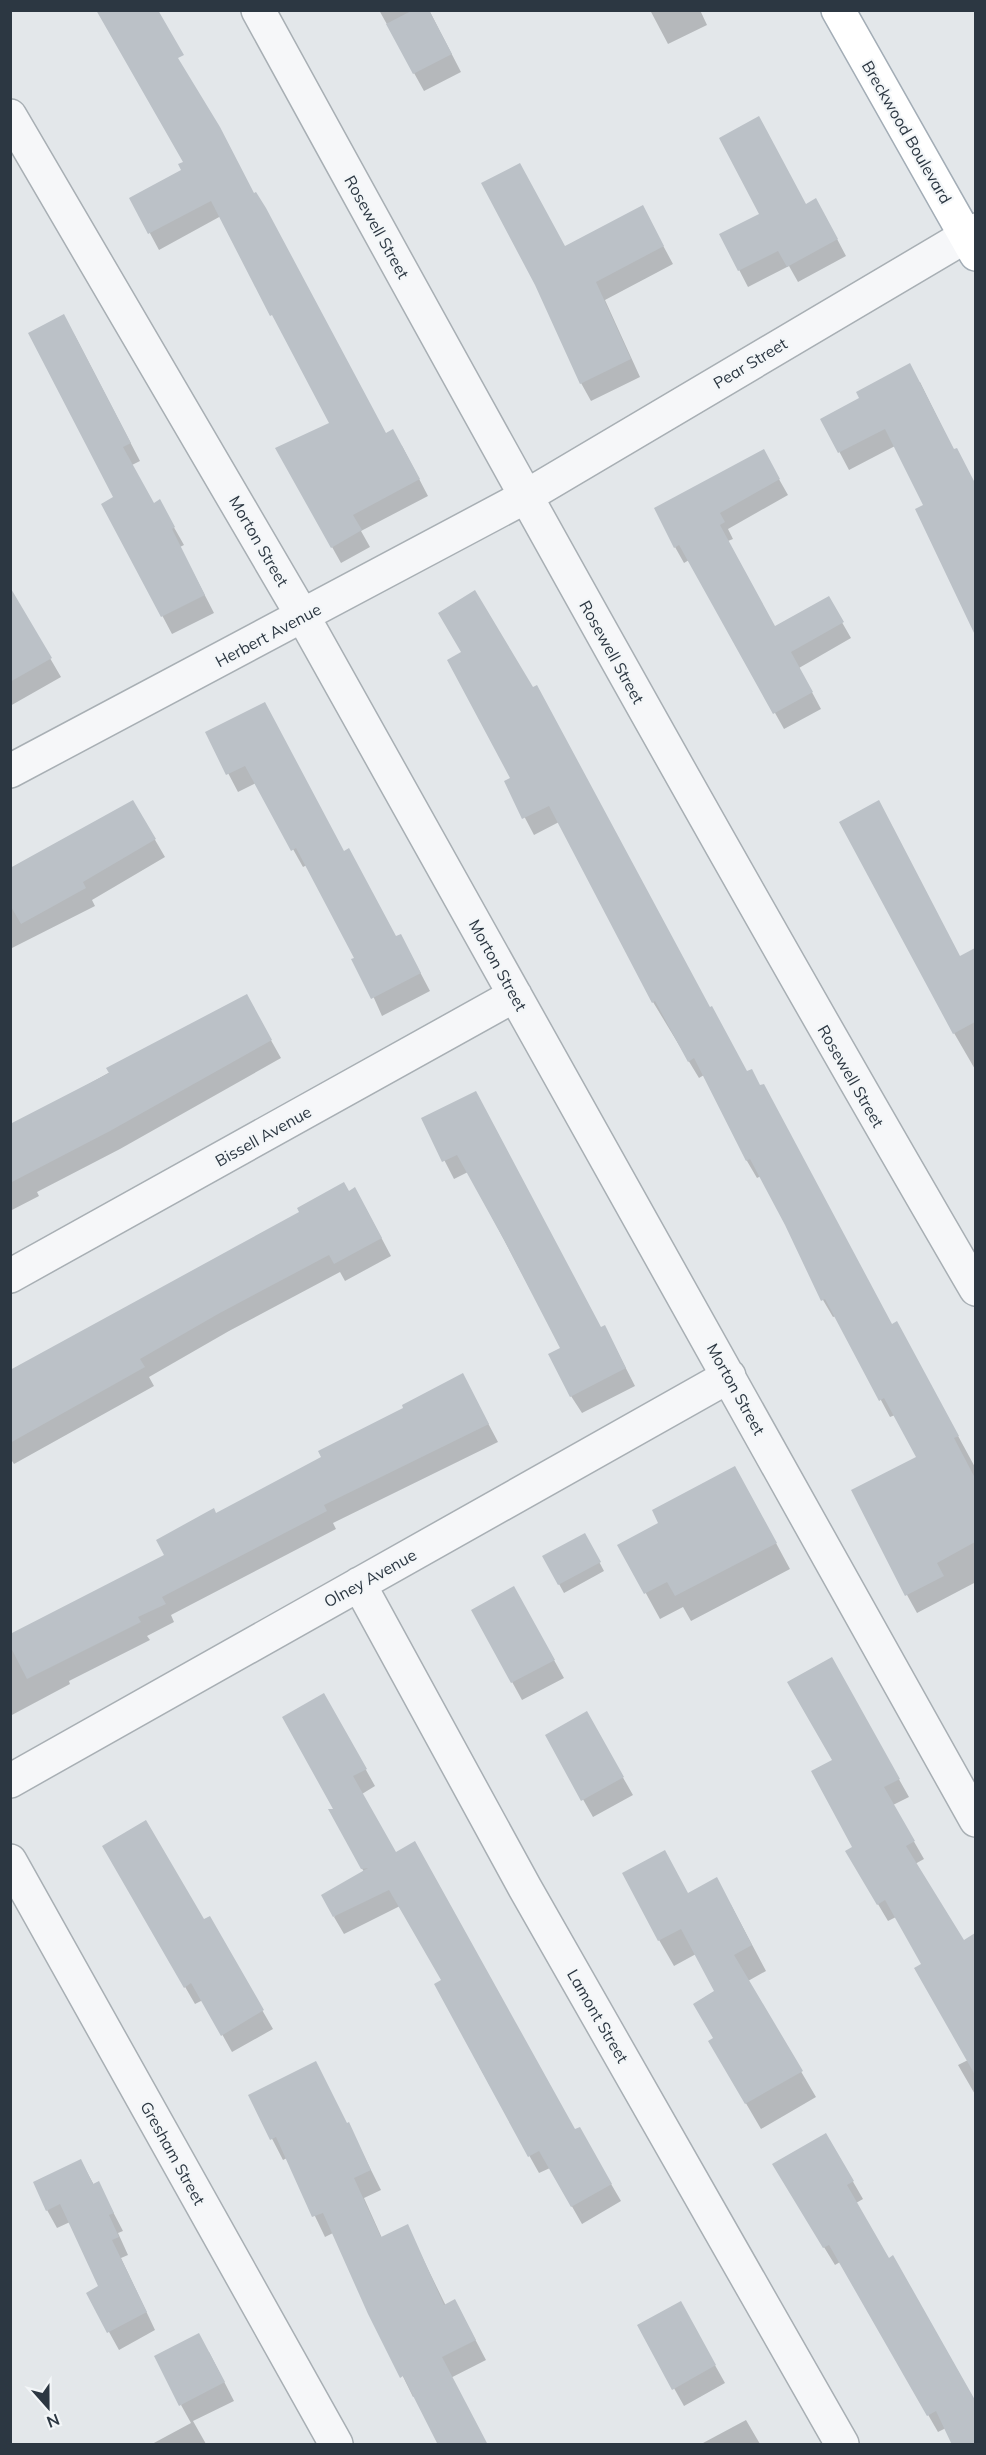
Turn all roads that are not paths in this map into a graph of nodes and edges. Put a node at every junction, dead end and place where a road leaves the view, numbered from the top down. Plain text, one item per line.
1 (258, 10) edge
2 (838, 10) edge
3 (10, 116) edge
4 (972, 240) edge
5 (525, 497) junction
6 (303, 616) junction
7 (10, 771) edge
8 (515, 995) junction
9 (10, 1276) edge
10 (975, 1289) edge
11 (729, 1376) junction
12 (359, 1584) junction
13 (10, 1781) edge
14 (975, 1820) edge
15 (10, 1861) edge
16 (336, 2445) edge
17 (842, 2445) edge

1 - 5 street, Rosewell Street
2 - 4 main road, Breckwood Boulevard
3 - 6 street, Morton Street
4 - 5 street, Pear Street
5 - 6 street, Herbert Avenue
5 - 10 street, Rosewell Street
6 - 7 street, Herbert Avenue
6 - 8 street, Morton Street
8 - 9 street, Bissell Avenue
8 - 11 street, Morton Street
11 - 12 street, Olney Avenue
11 - 14 street, Morton Street
12 - 13 street, Olney Avenue
12 - 17 street, Lamont Street
15 - 16 street, Gresham Street

